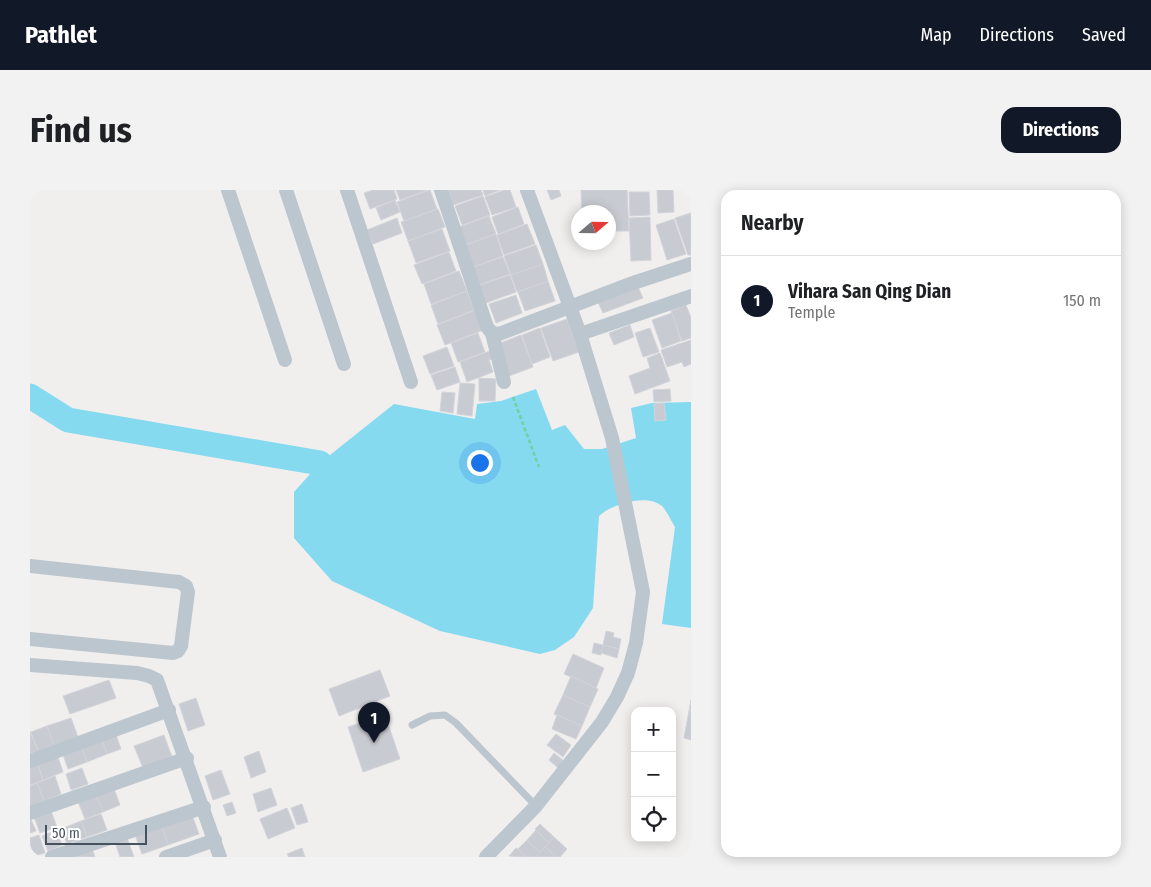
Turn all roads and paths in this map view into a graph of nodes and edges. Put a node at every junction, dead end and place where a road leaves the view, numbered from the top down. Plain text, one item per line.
1 (228, 190) edge
2 (286, 190) edge
3 (347, 190) edge
4 (442, 190) edge
5 (527, 190) edge
6 (691, 264) edge
7 (691, 296) edge
8 (569, 309) junction
9 (492, 333) junction
10 (580, 334) junction
11 (285, 360) dead end
12 (344, 364) dead end
13 (411, 382) dead end
14 (504, 382) dead end
15 (513, 397) dead end
16 (538, 467) dead end
17 (30, 566) edge
18 (30, 639) edge
19 (30, 664) edge
20 (169, 710) junction
21 (412, 725) dead end
22 (186, 758) junction
23 (30, 762) edge
24 (536, 806) junction
25 (204, 807) junction
26 (30, 813) edge
27 (215, 840) junction
28 (52, 857) edge
29 (166, 857) edge
30 (220, 857) edge
31 (486, 857) edge

1 - 11 street
2 - 12 street
3 - 13 street
4 - 9 street
5 - 8 street
6 - 8 street
7 - 10 street
8 - 9 street
8 - 10 street
9 - 14 street
10 - 24 street
15 - 16 path
17 - 18 street
19 - 20 street
20 - 22 street
20 - 23 street
21 - 24 lane
22 - 25 street
22 - 26 street
24 - 31 street
25 - 27 street
25 - 28 street
27 - 29 street
27 - 30 street

